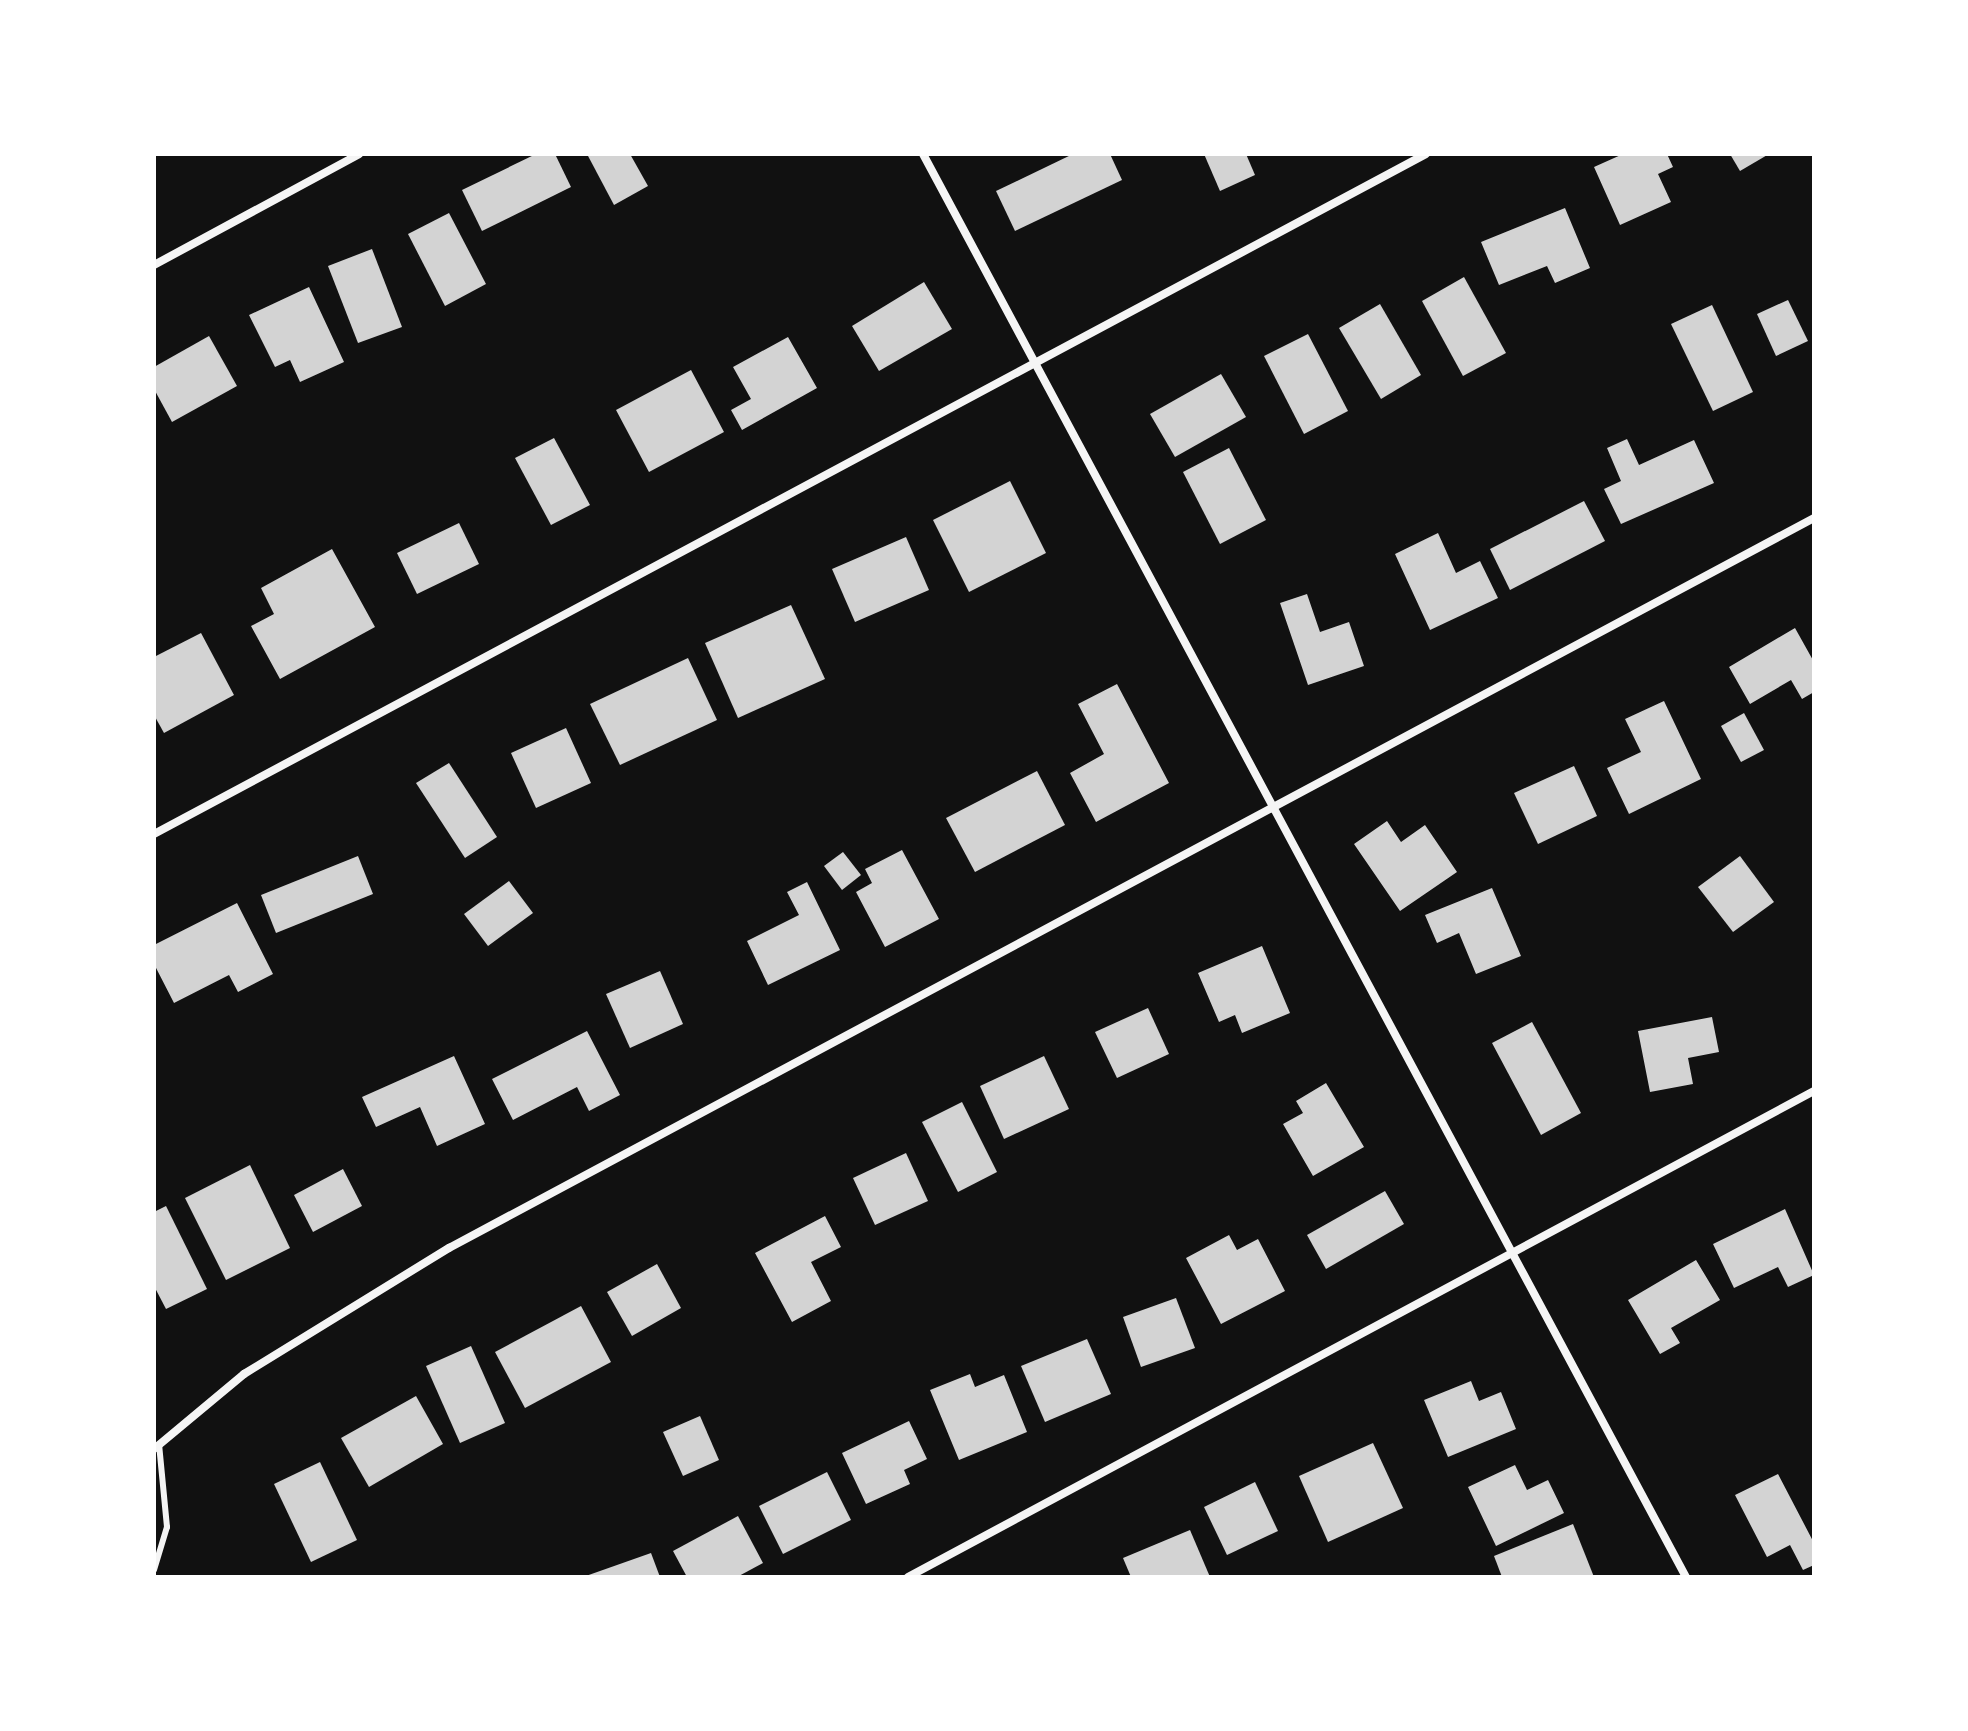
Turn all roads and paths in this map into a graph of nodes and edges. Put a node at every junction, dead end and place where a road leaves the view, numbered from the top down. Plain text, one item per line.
1 (359, 154) edge
2 (923, 154) edge
3 (1426, 154) edge
4 (154, 265) edge
5 (1035, 363) junction
6 (1814, 518) edge
7 (1272, 807) junction
8 (154, 834) edge
9 (1814, 1091) edge
10 (1512, 1253) junction
11 (156, 1446) edge
12 (154, 1570) edge
13 (908, 1577) edge
14 (1686, 1577) edge

1 - 4 street
2 - 5 street
3 - 5 street
5 - 7 street
5 - 8 street
6 - 7 street
7 - 10 street
7 - 11 street
9 - 10 street
10 - 13 street
10 - 14 street
11 - 12 lane

